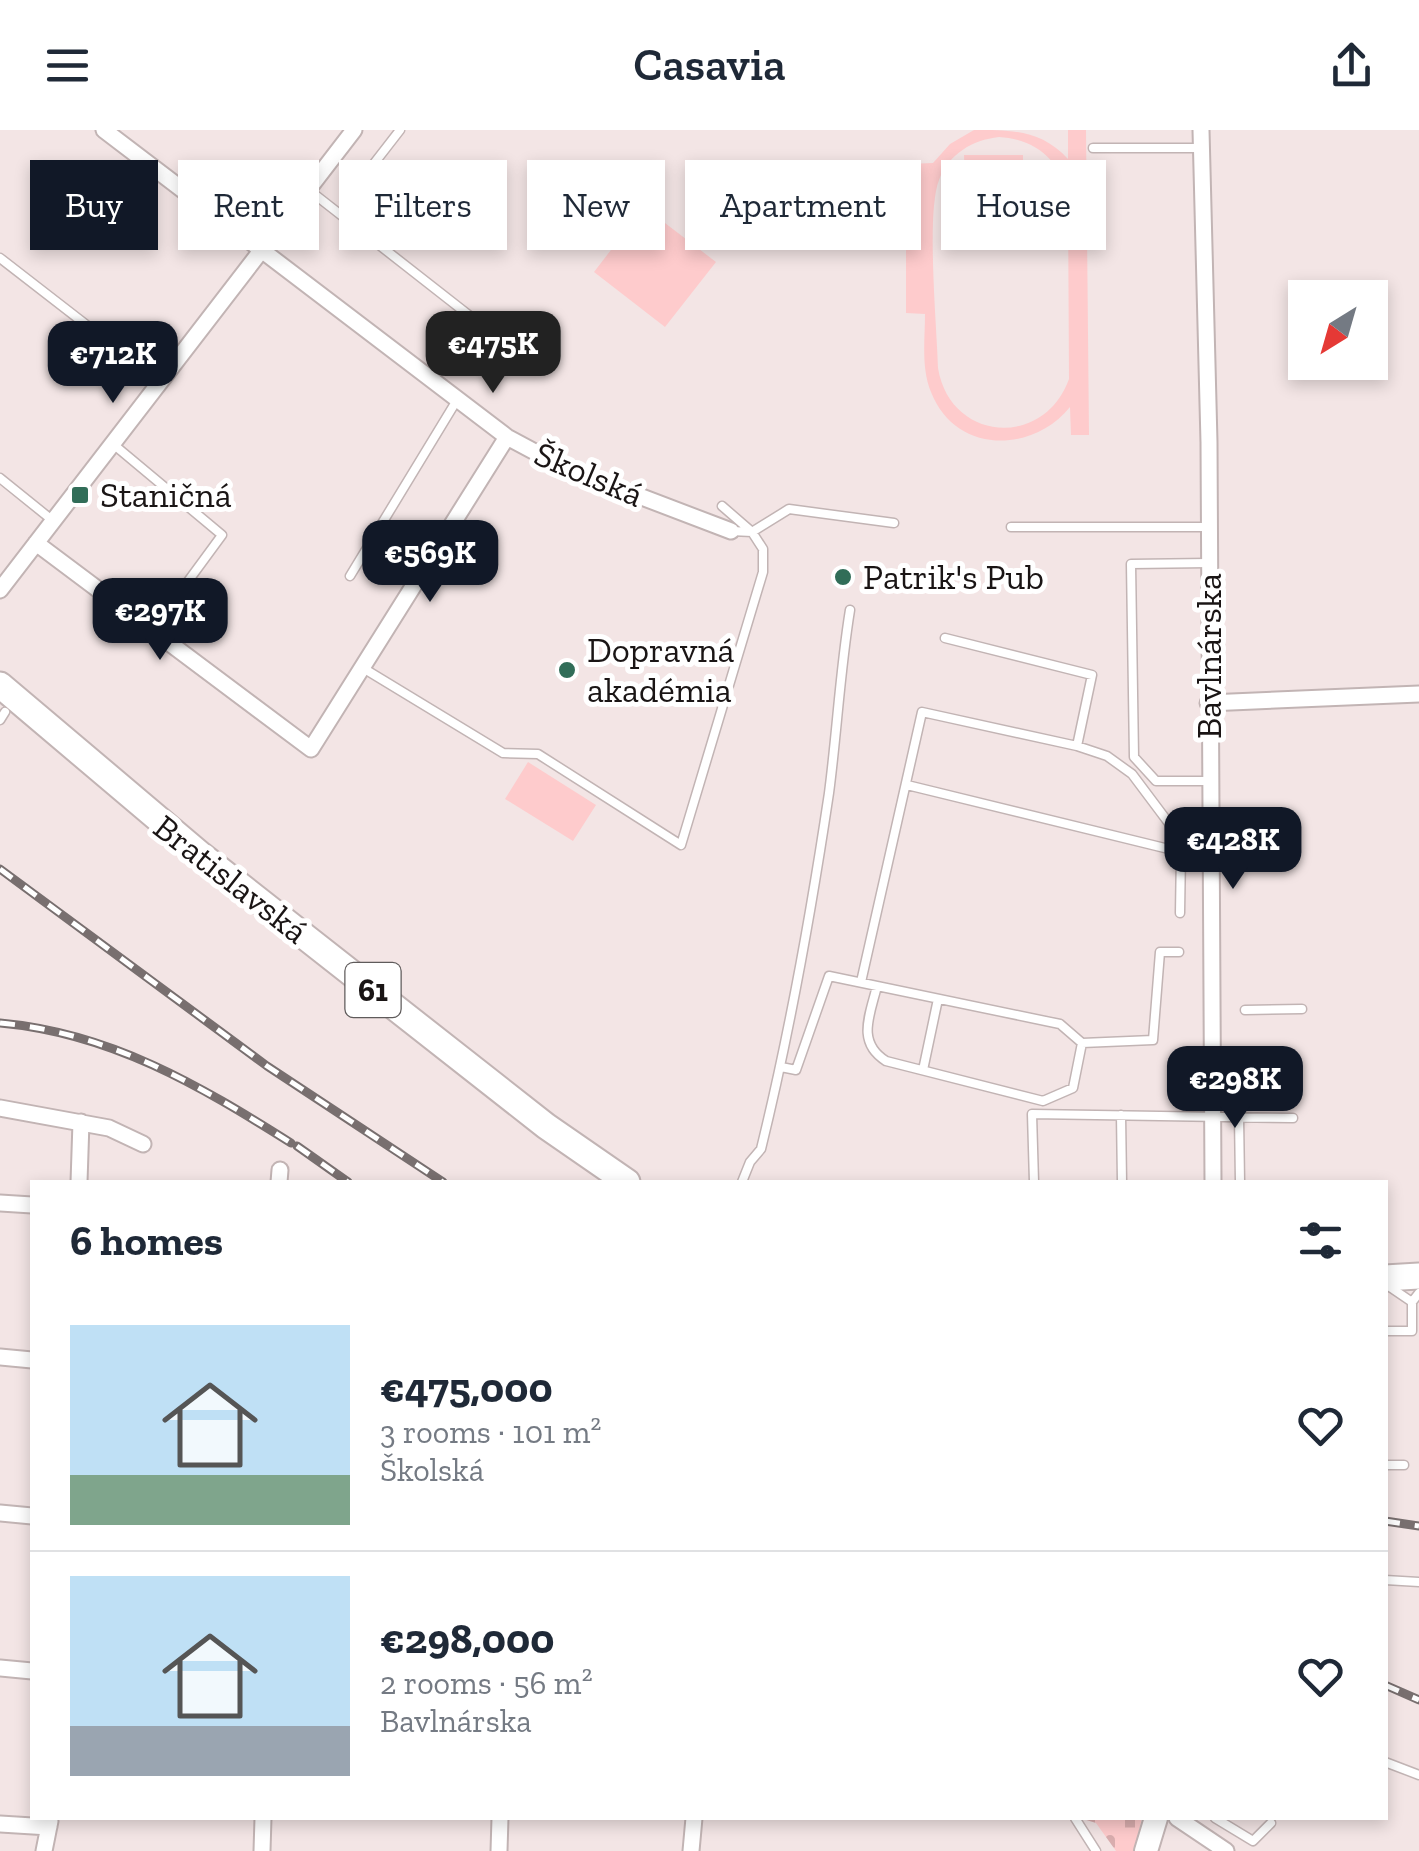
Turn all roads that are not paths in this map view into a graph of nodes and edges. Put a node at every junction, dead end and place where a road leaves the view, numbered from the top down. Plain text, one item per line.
1 (104, 130) edge
2 (354, 130) edge
3 (400, 130) edge
4 (1201, 130) edge
5 (1093, 148) dead end
6 (1201, 148) junction
7 (377, 160) edge
8 (319, 176) edge
9 (178, 186) edge
10 (319, 198) edge
11 (262, 250) joint
12 (0, 258) edge
13 (484, 326) dead end
14 (160, 382) junction
15 (460, 397) junction
16 (507, 437) junction
17 (113, 444) junction
18 (0, 478) edge
19 (722, 506) dead end
20 (52, 520) junction
21 (894, 523) dead end
22 (1012, 526) dead end
23 (1210, 528) junction
24 (731, 531) joint
25 (752, 532) junction
26 (36, 543) junction
27 (1209, 563) junction
28 (350, 576) dead end
29 (2, 585) edge
30 (850, 610) dead end
31 (153, 630) junction
32 (945, 638) dead end
33 (363, 668) junction
34 (0, 685) edge
35 (1419, 694) edge
36 (1208, 703) junction
37 (2, 713) edge
38 (1077, 746) junction
39 (1209, 781) junction
40 (908, 785) junction
41 (122, 792) junction
42 (1181, 852) junction
43 (1210, 853) junction
44 (1180, 913) dead end
45 (1179, 952) dead end
46 (861, 982) junction
47 (878, 986) junction
48 (938, 998) junction
49 (1245, 1010) dead end
50 (1302, 1010) dead end
51 (1082, 1043) junction
52 (781, 1067) junction
53 (923, 1070) junction
54 (0, 1108) edge
55 (1120, 1116) junction
56 (1212, 1117) junction
57 (1239, 1117) junction
58 (1293, 1118) dead end
59 (81, 1122) junction
60 (143, 1144) dead end
61 (78, 1180) edge
62 (624, 1180) edge
63 (743, 1180) edge
64 (1034, 1180) edge
65 (1122, 1180) edge
66 (1213, 1180) edge
67 (1240, 1180) edge
68 (0, 1202) edge
69 (30, 1205) edge
70 (1419, 1276) edge
71 (1388, 1281) edge
72 (1388, 1283) edge
73 (1419, 1293) edge
74 (1412, 1302) junction
75 (1388, 1331) edge
76 (0, 1358) edge
77 (30, 1360) edge
78 (1388, 1466) edge
79 (1404, 1466) dead end
80 (0, 1514) edge
81 (30, 1516) edge
82 (1388, 1580) edge
83 (1419, 1582) edge
84 (0, 1668) edge
85 (30, 1670) edge
86 (1388, 1763) edge
87 (1419, 1775) edge
88 (263, 1820) edge
89 (500, 1820) edge
90 (694, 1820) edge
91 (1076, 1820) edge
92 (1155, 1820) edge
93 (1180, 1820) edge
94 (1218, 1820) edge
95 (49, 1822) edge
96 (1271, 1823) dead end
97 (0, 1824) edge
98 (44, 1851) edge
99 (262, 1851) edge
100 (499, 1851) edge
101 (690, 1851) edge
102 (1096, 1851) edge
103 (1146, 1851) edge
104 (1226, 1851) edge

1 - 9 street, Školská
2 - 8 street
3 - 7 lane
4 - 6 street, Bavlnárska
5 - 6 lane
6 - 23 street, Bavlnárska
10 - 13 lane
11 - 14 street
11 - 15 street, Školská
12 - 14 lane
14 - 17 street
15 - 16 street, Školská
15 - 28 lane
16 - 24 street, Školská
16 - 33 street
17 - 20 street
17 - 31 lane
18 - 20 lane
19 - 25 lane
20 - 26 street
21 - 25 lane
22 - 23 lane
23 - 27 street, Bavlnárska
24 - 25 lane
25 - 33 lane
26 - 29 street
26 - 31 street
27 - 36 street, Bavlnárska
27 - 39 lane
30 - 52 lane
31 - 33 street
32 - 38 lane
34 - 41 main road, Bratislavská / 61
35 - 36 street
36 - 39 street, Bavlnárska
37 - 41 main road, Bratislavská / 61
38 - 40 lane
38 - 42 lane
39 - 43 street, Bavlnárska
40 - 42 lane
40 - 46 lane
41 - 62 main road, Bratislavská / 61
42 - 43 lane
42 - 44 lane
43 - 56 street, Bavlnárska
45 - 51 lane
46 - 47 lane
46 - 52 lane
47 - 48 lane
47 - 53 lane
48 - 51 lane
48 - 53 lane
49 - 50 lane
51 - 53 lane
52 - 63 lane
54 - 59 street
55 - 56 lane
55 - 64 lane
55 - 65 lane
56 - 57 lane
56 - 66 street, Bavlnárska
57 - 58 lane
57 - 67 lane
59 - 60 street
59 - 61 street
68 - 69 street
70 - 71 main road
72 - 74 lane
73 - 74 lane
74 - 75 lane
76 - 77 street
78 - 79 lane
80 - 81 street
82 - 83 lane
84 - 85 street
86 - 87 lane
88 - 99 street
89 - 100 street
90 - 101 street
91 - 102 lane
92 - 103 street
93 - 104 street
94 - 96 lane
95 - 97 street
95 - 98 street

